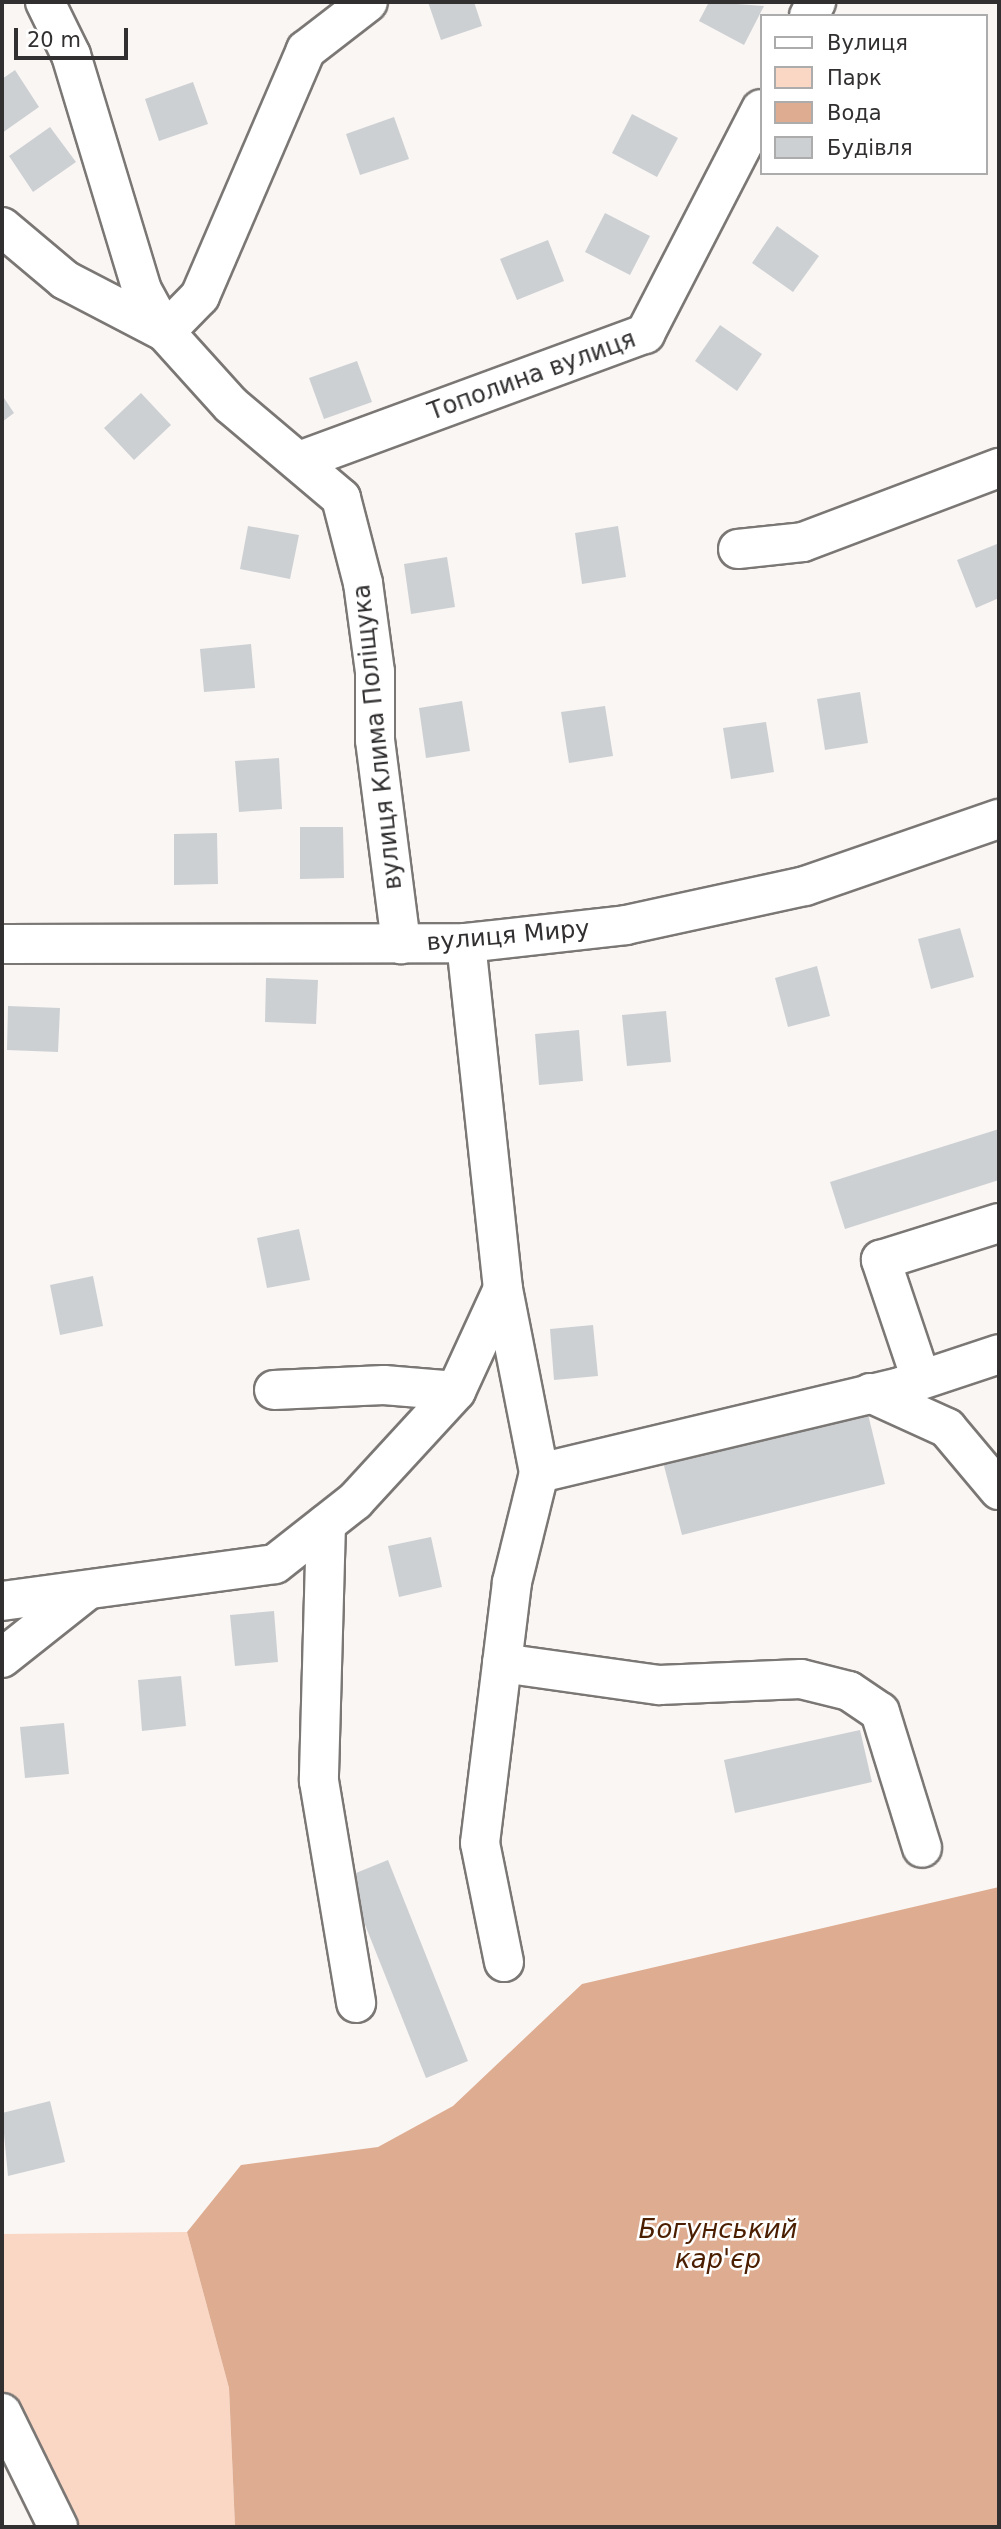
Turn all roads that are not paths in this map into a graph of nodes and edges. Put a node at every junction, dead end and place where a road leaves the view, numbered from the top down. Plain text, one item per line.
1 (45, 2) edge
2 (368, 2) edge
3 (760, 111) edge
4 (2, 227) edge
5 (165, 332) junction
6 (299, 461) junction
7 (999, 468) edge
8 (738, 549) dead end
9 (999, 820) edge
10 (467, 943) junction
11 (2, 944) edge
12 (401, 944) junction
13 (999, 1223) edge
14 (503, 1289) junction
15 (999, 1354) edge
16 (921, 1379) junction
17 (274, 1390) dead end
18 (456, 1391) junction
19 (870, 1394) junction
20 (539, 1473) junction
21 (999, 1490) edge
22 (326, 1524) junction
23 (87, 1590) junction
24 (2, 1601) edge
25 (2, 1658) edge
26 (502, 1664) junction
27 (922, 1848) dead end
28 (504, 1962) dead end
29 (356, 2003) dead end
30 (2, 2413) edge
31 (58, 2527) edge

1 - 5 street, вулиця Клима Поліщука
2 - 5 street
3 - 6 street, Тополина вулиця
4 - 5 street
5 - 6 street, вулиця Клима Поліщука
6 - 12 street, вулиця Клима Поліщука
7 - 8 street
9 - 10 street, вулиця Миру
10 - 12 street, вулиця Миру
10 - 14 street
11 - 12 street, вулиця Миру
13 - 16 street
14 - 18 street
14 - 20 street
15 - 16 street
16 - 19 street
17 - 18 street
18 - 22 street
19 - 20 street
19 - 21 street
20 - 26 street
22 - 23 street
22 - 29 street
23 - 24 street
23 - 25 street
26 - 27 street
26 - 28 street
30 - 31 street

